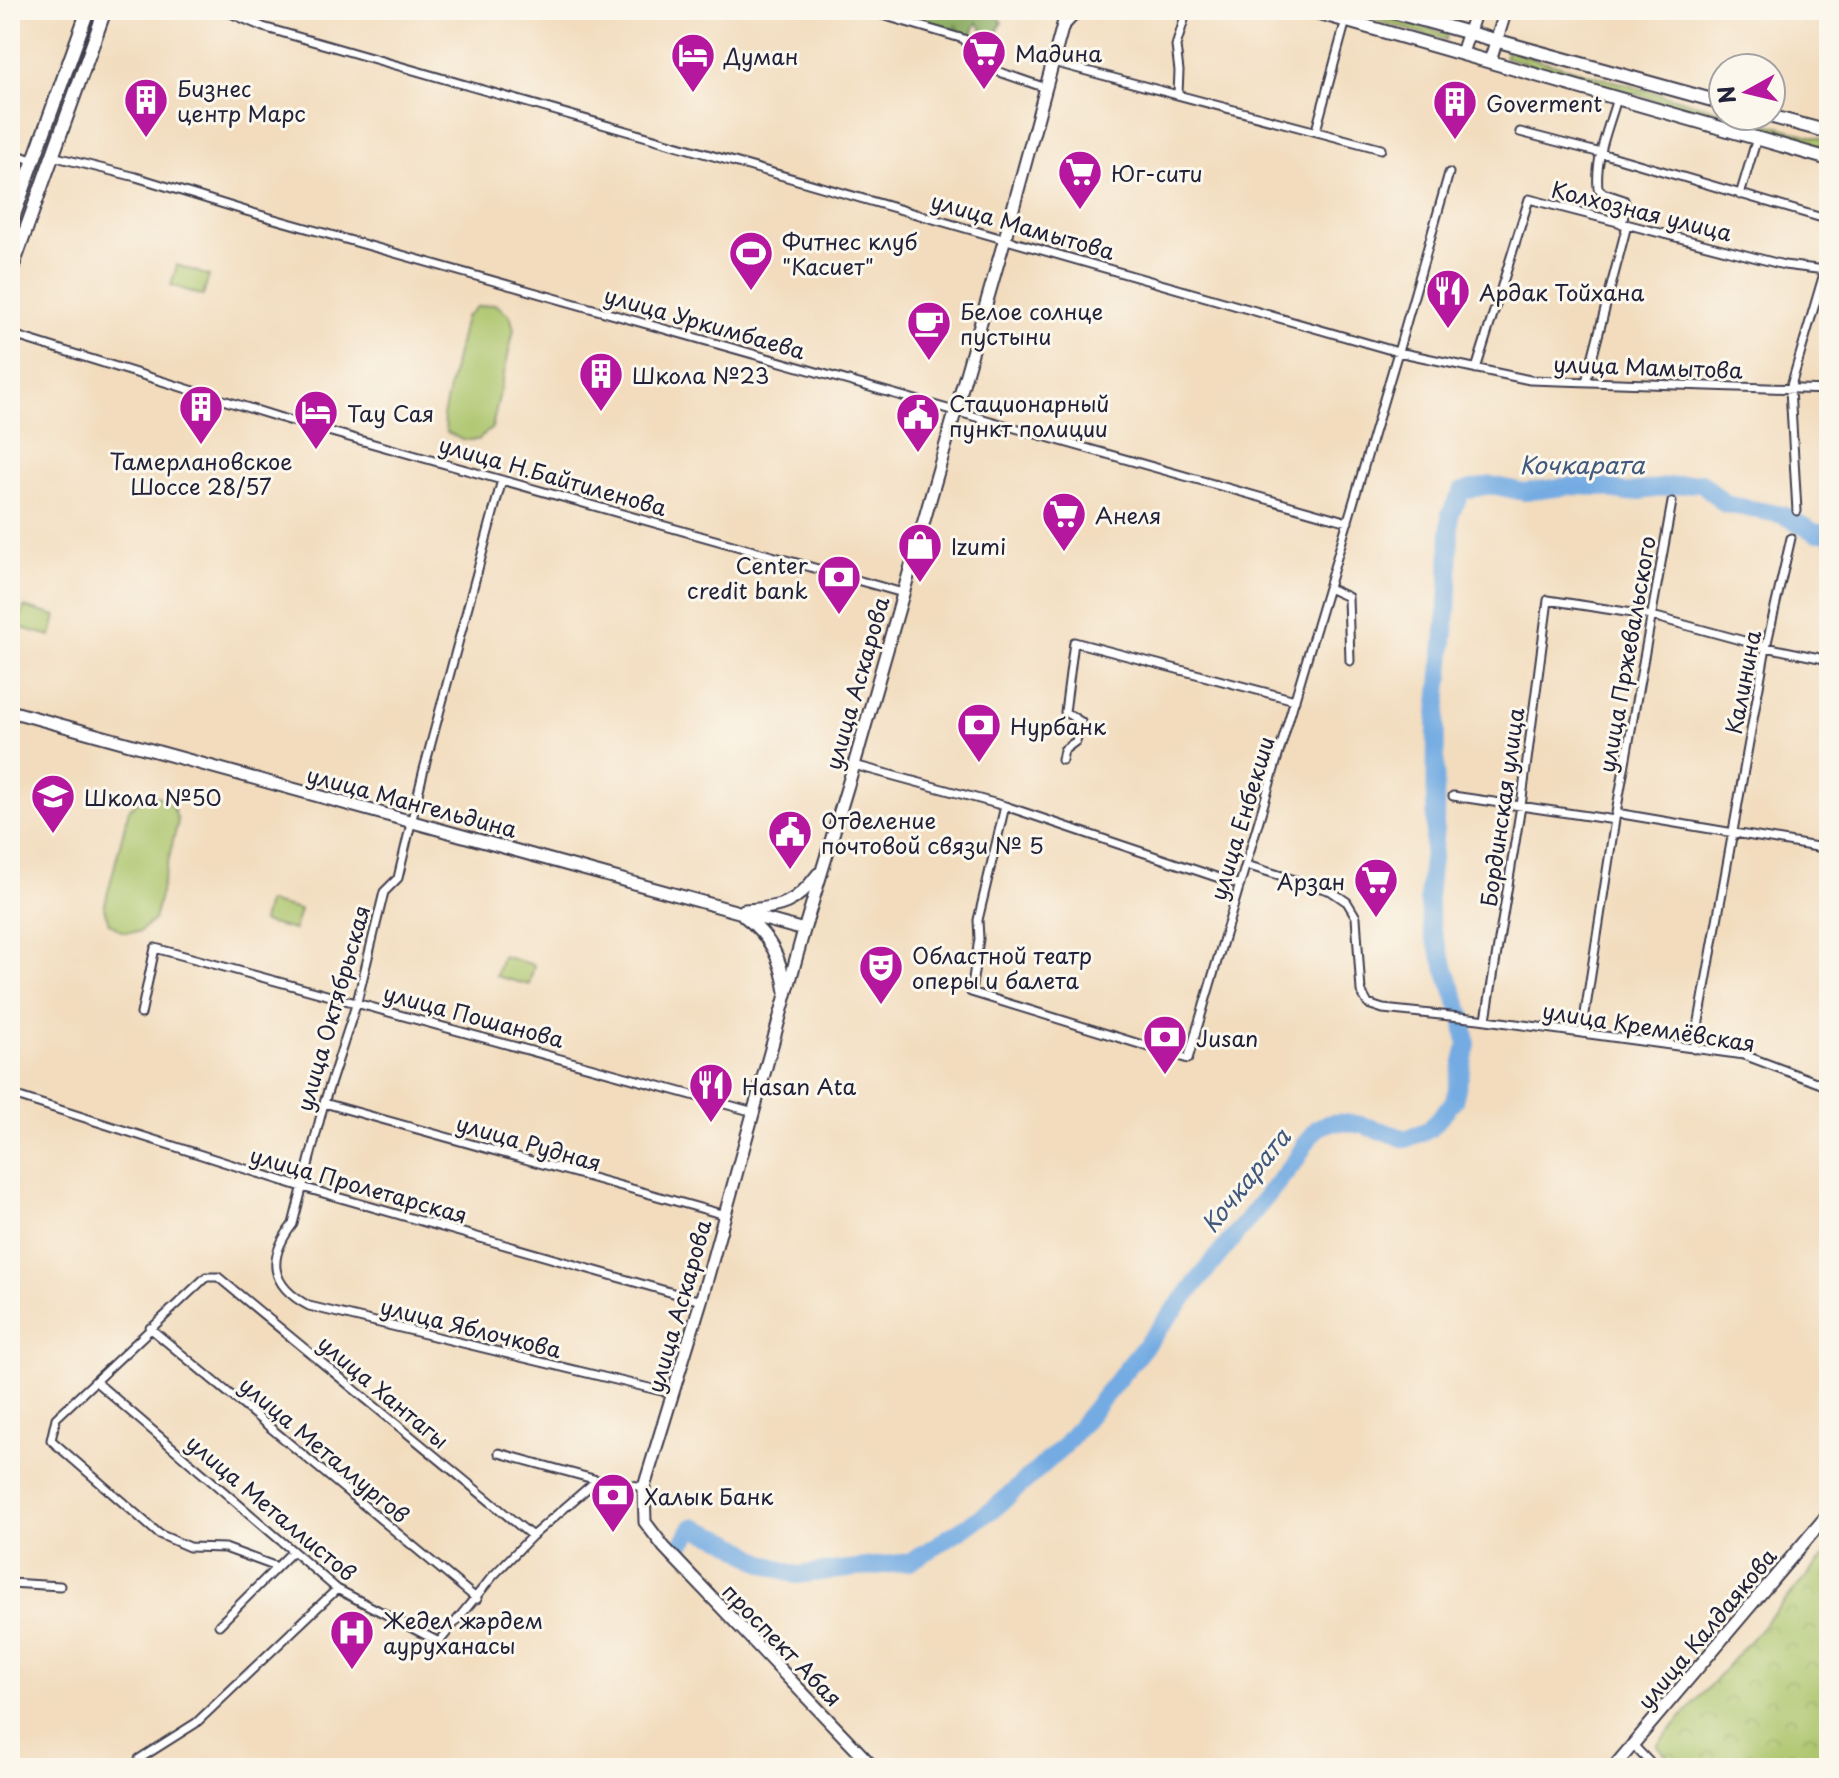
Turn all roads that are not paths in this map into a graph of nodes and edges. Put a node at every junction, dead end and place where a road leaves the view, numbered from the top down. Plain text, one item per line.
1 (88, 10) edge
2 (105, 10) edge
3 (223, 10) edge
4 (865, 10) edge
5 (1067, 10) edge
6 (1077, 10) edge
7 (1187, 10) edge
8 (1309, 10) edge
9 (1386, 10) edge
10 (1476, 10) edge
11 (1506, 10) edge
12 (1346, 20) junction
13 (1064, 24) junction
14 (1469, 33) junction
15 (1497, 40) junction
16 (1462, 53) junction
17 (1490, 61) junction
18 (1053, 62) junction
19 (1046, 88) junction
20 (1178, 94) junction
21 (1617, 98) junction
22 (1707, 99) edge
23 (1787, 121) edge
24 (1316, 130) junction
25 (1520, 132) dead end
26 (1829, 132) edge
27 (1757, 138) junction
28 (1381, 149) dead end
29 (10, 152) edge
30 (1601, 153) junction
31 (52, 156) junction
32 (1829, 159) edge
33 (34, 161) junction
34 (1449, 173) dead end
35 (1740, 195) junction
36 (1829, 220) edge
37 (1624, 224) junction
38 (10, 226) edge
39 (1005, 238) junction
40 (1829, 255) edge
41 (1827, 270) edge
42 (10, 274) edge
43 (10, 334) edge
44 (1398, 352) junction
45 (1476, 369) junction
46 (1586, 382) junction
47 (1790, 389) junction
48 (1829, 390) edge
49 (955, 411) junction
50 (502, 480) junction
51 (1672, 502) dead end
52 (1797, 511) dead end
53 (1348, 522) junction
54 (1791, 538) dead end
55 (1328, 588) junction
56 (903, 593) junction
57 (1652, 616) junction
58 (1766, 647) junction
59 (1829, 660) edge
60 (1350, 661) dead end
61 (1295, 700) junction
62 (10, 711) edge
63 (1062, 760) dead end
64 (854, 765) junction
65 (1453, 796) dead end
66 (1005, 806) junction
67 (1521, 806) junction
68 (1615, 817) junction
69 (413, 822) junction
70 (1733, 834) junction
71 (1829, 849) edge
72 (1246, 865) junction
73 (823, 867) junction
74 (1240, 885) junction
75 (737, 911) junction
76 (804, 930) junction
77 (786, 996) junction
78 (357, 1002) junction
79 (141, 1014) dead end
80 (1486, 1019) junction
81 (1582, 1033) junction
82 (1694, 1049) junction
83 (1829, 1087) edge
84 (10, 1094) edge
85 (324, 1103) junction
86 (754, 1112) junction
87 (302, 1187) junction
88 (725, 1215) junction
89 (275, 1270) joint
90 (701, 1301) junction
91 (150, 1328) junction
92 (95, 1381) junction
93 (674, 1394) junction
94 (499, 1453) dead end
95 (597, 1480) junction
96 (644, 1487) junction
97 (1829, 1513) edge
98 (532, 1536) junction
99 (664, 1547) joint
100 (293, 1551) junction
101 (277, 1567) junction
102 (10, 1583) edge
103 (60, 1586) dead end
104 (337, 1589) junction
105 (477, 1599) junction
106 (219, 1625) dead end
107 (1633, 1745) junction
108 (139, 1759) dead end
109 (874, 1768) edge
110 (1613, 1768) edge
111 (1655, 1768) edge

1 - 33 main road
2 - 31 main road
3 - 39 street, улица Мамытова
4 - 19 street
5 - 13 main road, улица Аскарова
6 - 13 main road
7 - 20 street
8 - 12 main road
9 - 14 main road
10 - 14 main road
11 - 15 main road
12 - 16 main road
12 - 24 street
13 - 18 main road, улица Аскарова
14 - 15 main road
14 - 16 main road
15 - 17 main road
15 - 22 main road
16 - 17 main road
17 - 21 main road
18 - 19 main road, улица Аскарова
18 - 20 street
19 - 39 main road, улица Аскарова
20 - 24 street
21 - 27 main road
21 - 30 street
23 - 26 main road
24 - 28 street
25 - 30 street
27 - 32 main road
27 - 35 street
29 - 33 street
30 - 35 street
30 - 37 street
31 - 42 main road
31 - 49 street, улица Уркимбаева
33 - 38 main road
34 - 44 street, улица Енбекши
35 - 36 street
37 - 41 street, Колхозная улица
37 - 45 street, Колхозная улица
37 - 46 street
39 - 44 street, улица Мамытова
39 - 49 main road, улица Аскарова
40 - 41 street
41 - 47 street
43 - 50 street, улица Н.Байтиленова
44 - 45 street, улица Мамытова
44 - 53 street, улица Енбекши
45 - 46 street, улица Мамытова
46 - 47 street, улица Мамытова
47 - 48 street, улица Мамытова
47 - 52 street
49 - 53 street, улица Уркимбаева
49 - 56 main road, улица Аскарова
50 - 56 street, улица Н.Байтиленова
50 - 69 street, улица Октябрьская
51 - 57 street, улица Пржевальского
53 - 55 street, улица Енбекши
54 - 58 street, Калинина
55 - 60 street
55 - 61 street, улица Енбекши
56 - 64 main road, улица Аскарова
57 - 58 street
57 - 67 street, Бординская улица
57 - 68 street, улица Пржевальского
58 - 59 street
58 - 70 street, Калинина
61 - 63 street
61 - 72 street, улица Енбекши
62 - 69 main road, улица Мангельдина
64 - 66 street
64 - 73 main road, улица Аскарова
65 - 67 street
66 - 74 street
66 - 74 street, улица Енбекши
67 - 68 street
67 - 80 street, Бординская улица
68 - 70 street
68 - 81 street, улица Пржевальского
69 - 75 main road, улица Мангельдина
69 - 78 street, улица Октябрьская
70 - 71 street
70 - 82 street, Калинина
72 - 74 street, улица Енбекши
72 - 80 street, улица Кремлёвская
73 - 75 main road
73 - 76 main road, улица Аскарова
75 - 76 main road, улица Мангельдина
75 - 77 main road
76 - 77 main road, улица Аскарова
77 - 86 main road, улица Аскарова
78 - 79 street, улица Пошанова
78 - 85 street, улица Октябрьская
78 - 86 street, улица Пошанова
80 - 81 street, улица Кремлёвская
81 - 82 street, улица Кремлёвская
82 - 83 street, улица Кремлёвская
84 - 87 street, улица Пролетарская
85 - 87 street, улица Октябрьская
85 - 88 street, улица Рудная
86 - 88 main road, улица Аскарова
87 - 89 street, улица Октябрьская
87 - 90 street, улица Пролетарская
88 - 90 main road, улица Аскарова
89 - 93 street, улица Яблочкова
90 - 93 main road, улица Аскарова
91 - 92 street
91 - 98 street, улица Хантагы
91 - 105 street, улица Металлургов
92 - 100 street, улица Металлистов
92 - 101 street
93 - 96 main road, улица Аскарова
94 - 95 street
95 - 96 street
95 - 98 street
96 - 99 main road, улица Аскарова
97 - 107 main road, улица Калдаякова
98 - 105 street
99 - 109 main road, проспект Абая
100 - 101 street
100 - 104 street, улица Металлистов
101 - 106 street
102 - 103 street
104 - 105 street, улица Металлистов
104 - 108 street
107 - 110 main road, улица Калдаякова
107 - 111 street

